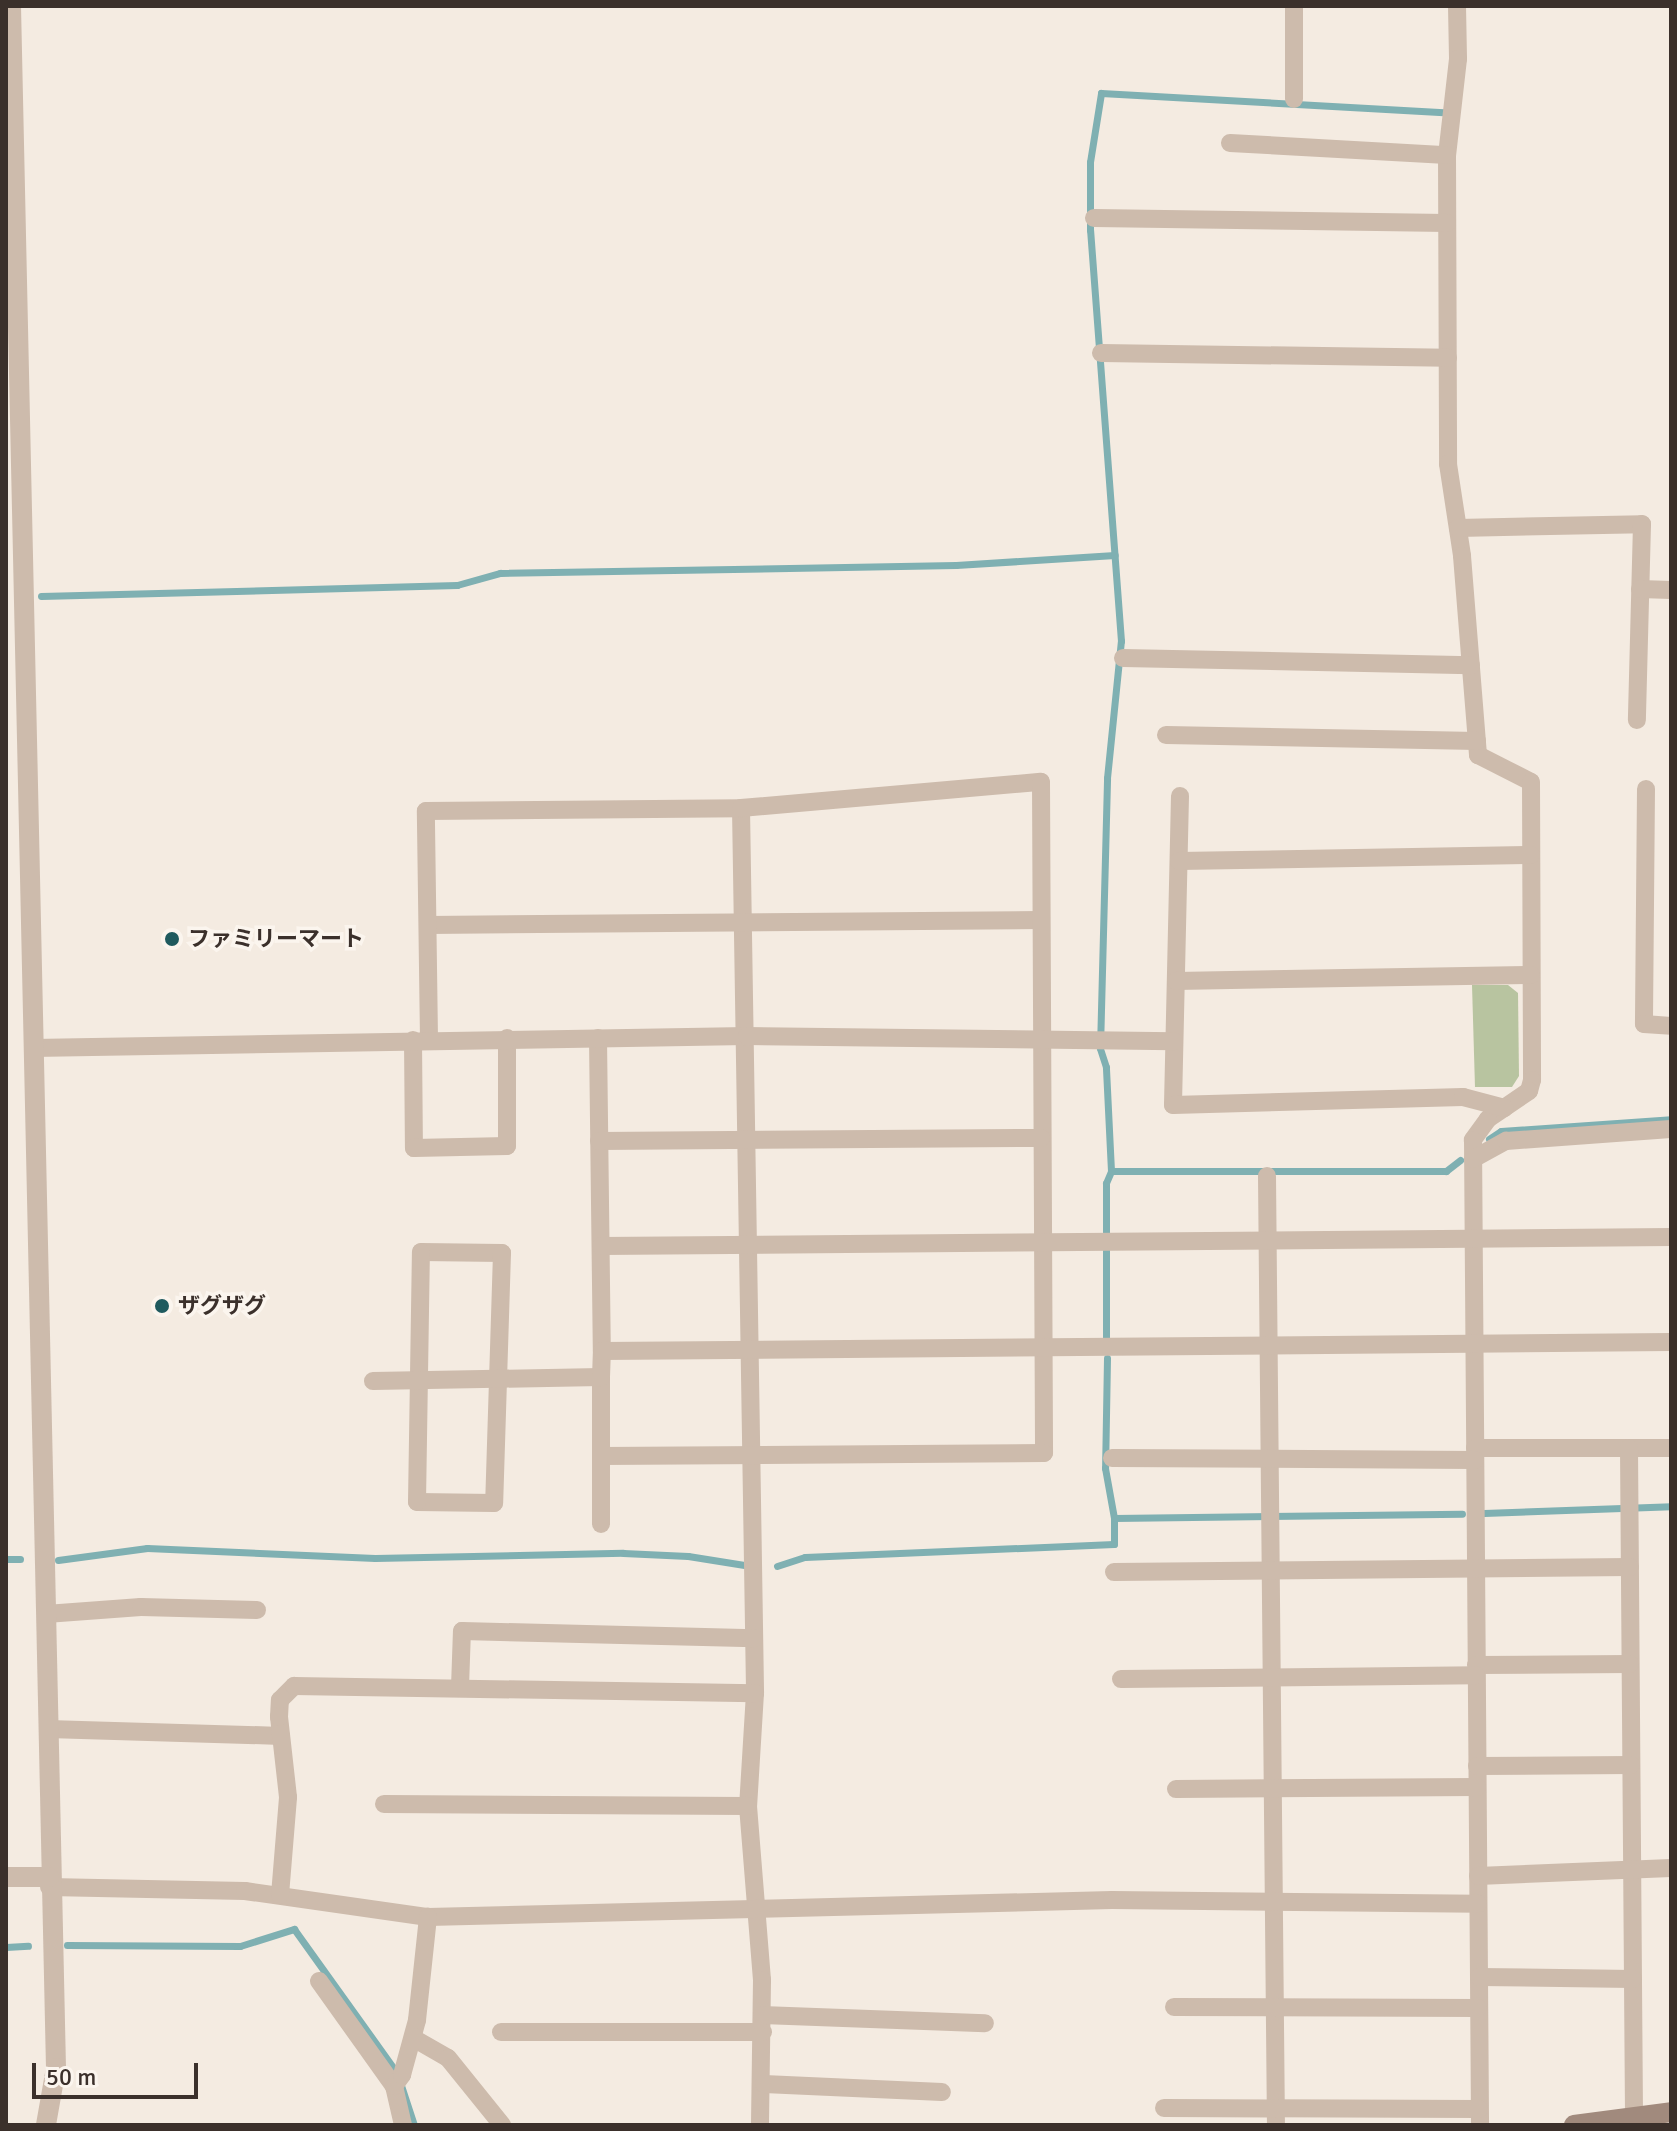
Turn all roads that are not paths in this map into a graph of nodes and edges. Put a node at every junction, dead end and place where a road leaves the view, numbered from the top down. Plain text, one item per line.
1 (11, 6) edge
2 (1294, 6) edge
3 (1457, 6) edge
4 (1294, 99) dead end
5 (1230, 143) dead end
6 (1447, 155) junction
7 (1094, 218) dead end
8 (1447, 223) junction
9 (1101, 353) dead end
10 (1448, 358) junction
11 (1458, 528) junction
12 (1640, 589) junction
13 (1671, 590) edge
14 (14, 597) edge
15 (1123, 658) dead end
16 (1471, 665) junction
17 (1637, 720) dead end
18 (1166, 735) dead end
19 (1477, 741) junction
20 (1646, 789) dead end
21 (1180, 796) dead end
22 (741, 808) junction
23 (1531, 855) junction
24 (1179, 861) junction
25 (1040, 920) junction
26 (744, 921) junction
27 (428, 925) junction
28 (1531, 975) junction
29 (1176, 981) junction
30 (1671, 1026) edge
31 (747, 1036) junction
32 (507, 1038) junction
33 (598, 1038) junction
34 (1040, 1039) junction
35 (421, 1040) junction
36 (1174, 1041) junction
37 (33, 1048) junction
38 (1505, 1108) junction
39 (1671, 1129) edge
40 (1041, 1138) junction
41 (599, 1141) junction
42 (749, 1141) junction
43 (1473, 1159) junction
44 (1267, 1176) dead end
45 (1671, 1237) edge
46 (1268, 1238) junction
47 (1473, 1239) junction
48 (1042, 1241) junction
49 (750, 1245) junction
50 (601, 1246) junction
51 (1671, 1342) edge
52 (1474, 1344) junction
53 (1270, 1347) junction
54 (1044, 1348) junction
55 (602, 1351) junction
56 (752, 1351) junction
57 (601, 1377) junction
58 (498, 1379) junction
59 (373, 1381) dead end
60 (419, 1381) junction
61 (1629, 1448) junction
62 (1671, 1448) edge
63 (1475, 1454) junction
64 (601, 1456) junction
65 (753, 1457) junction
66 (1112, 1458) dead end
67 (1270, 1458) junction
68 (601, 1524) dead end
69 (1630, 1567) junction
70 (1475, 1571) junction
71 (1114, 1572) dead end
72 (1271, 1573) junction
73 (257, 1610) dead end
74 (46, 1614) junction
75 (754, 1638) junction
76 (1630, 1664) junction
77 (1476, 1670) junction
78 (1271, 1677) junction
79 (1121, 1679) dead end
80 (460, 1687) junction
81 (755, 1693) junction
82 (48, 1729) junction
83 (281, 1736) junction
84 (1631, 1765) junction
85 (1477, 1766) junction
86 (1477, 1787) junction
87 (1176, 1789) dead end
88 (1272, 1790) junction
89 (384, 1804) dead end
90 (748, 1806) junction
91 (1671, 1868) edge
92 (1632, 1872) junction
93 (1478, 1876) junction
94 (6, 1877) edge
95 (49, 1882) junction
96 (280, 1895) junction
97 (1273, 1901) junction
98 (1478, 1904) junction
99 (757, 1909) junction
100 (428, 1917) junction
101 (1479, 1977) junction
102 (1633, 1979) junction
103 (319, 1981) dead end
104 (1174, 2007) dead end
105 (1274, 2008) junction
106 (1478, 2008) junction
107 (985, 2023) dead end
108 (763, 2024) junction
109 (501, 2032) dead end
110 (413, 2038) junction
111 (398, 2081) junction
112 (764, 2084) junction
113 (942, 2092) dead end
114 (1164, 2108) dead end
115 (1671, 2112) edge
116 (1276, 2117) edge
117 (1480, 2117) edge
118 (1634, 2117) junction
119 (46, 2125) edge
120 (403, 2125) edge
121 (502, 2125) edge
122 (760, 2125) edge
123 (1574, 2125) edge

1 - 14 street
2 - 4 street
3 - 6 street
5 - 6 street
6 - 8 street
7 - 8 street
8 - 10 street
9 - 10 street
10 - 11 street
11 - 12 street
11 - 16 street
12 - 13 street
12 - 17 street
14 - 37 street
15 - 16 street
16 - 19 street
18 - 19 street
19 - 23 street
20 - 30 street
21 - 24 street
22 - 25 street
22 - 26 street
22 - 27 street
23 - 24 street
23 - 28 street
24 - 29 street
25 - 26 street
25 - 34 street
26 - 27 street
26 - 31 street
27 - 35 street
28 - 29 street
28 - 38 street
29 - 36 street
31 - 33 street
31 - 34 street
31 - 42 street
32 - 33 street
32 - 35 street
32 - 35 street
33 - 41 street
34 - 36 street
34 - 40 street
35 - 37 street
36 - 38 street
37 - 74 street
38 - 43 street
39 - 43 street
40 - 42 street
40 - 48 street
41 - 42 street
41 - 50 street
42 - 49 street
43 - 47 street
44 - 46 street
45 - 47 street
46 - 47 street
46 - 48 street
46 - 53 street
47 - 52 street
48 - 49 street
48 - 54 street
49 - 50 street
49 - 56 street
50 - 55 street
51 - 52 street
52 - 53 street
52 - 63 street
53 - 54 street
53 - 67 street
54 - 56 street
54 - 65 street
55 - 56 street
55 - 57 street
56 - 65 street
57 - 58 street
57 - 64 street
58 - 60 street
58 - 60 street
58 - 60 street
59 - 60 street
61 - 62 street
61 - 63 street
61 - 69 street
63 - 67 street
63 - 70 street
64 - 65 street
64 - 68 street
65 - 75 street
66 - 67 street
67 - 72 street
69 - 70 street
69 - 76 street
70 - 72 street
70 - 77 street
71 - 72 street
72 - 78 street
73 - 74 street
74 - 82 street
75 - 80 street
75 - 81 street
76 - 77 street
76 - 84 street
77 - 78 street
77 - 85 street
78 - 79 street
78 - 88 street
80 - 81 street
80 - 83 street
81 - 90 street
82 - 83 street
82 - 95 street
83 - 96 street
84 - 85 street
84 - 92 street
85 - 86 street
86 - 88 street
86 - 93 street
87 - 88 street
88 - 97 street
89 - 90 street
90 - 99 street
91 - 92 street
92 - 93 street
92 - 102 street
93 - 98 street
94 - 95 street
95 - 96 street
95 - 119 street
96 - 100 street
97 - 98 street
97 - 99 street
97 - 105 street
98 - 101 street
99 - 100 street
99 - 108 street
100 - 110 street
101 - 102 street
101 - 106 street
102 - 118 street
103 - 111 street
104 - 105 street
105 - 106 street
105 - 116 street
106 - 117 street
107 - 108 street
108 - 109 street
108 - 112 street
110 - 111 street
110 - 121 street
111 - 120 street
112 - 113 street
112 - 122 street
114 - 116 street
115 - 118 main road
116 - 117 street
118 - 123 main road

